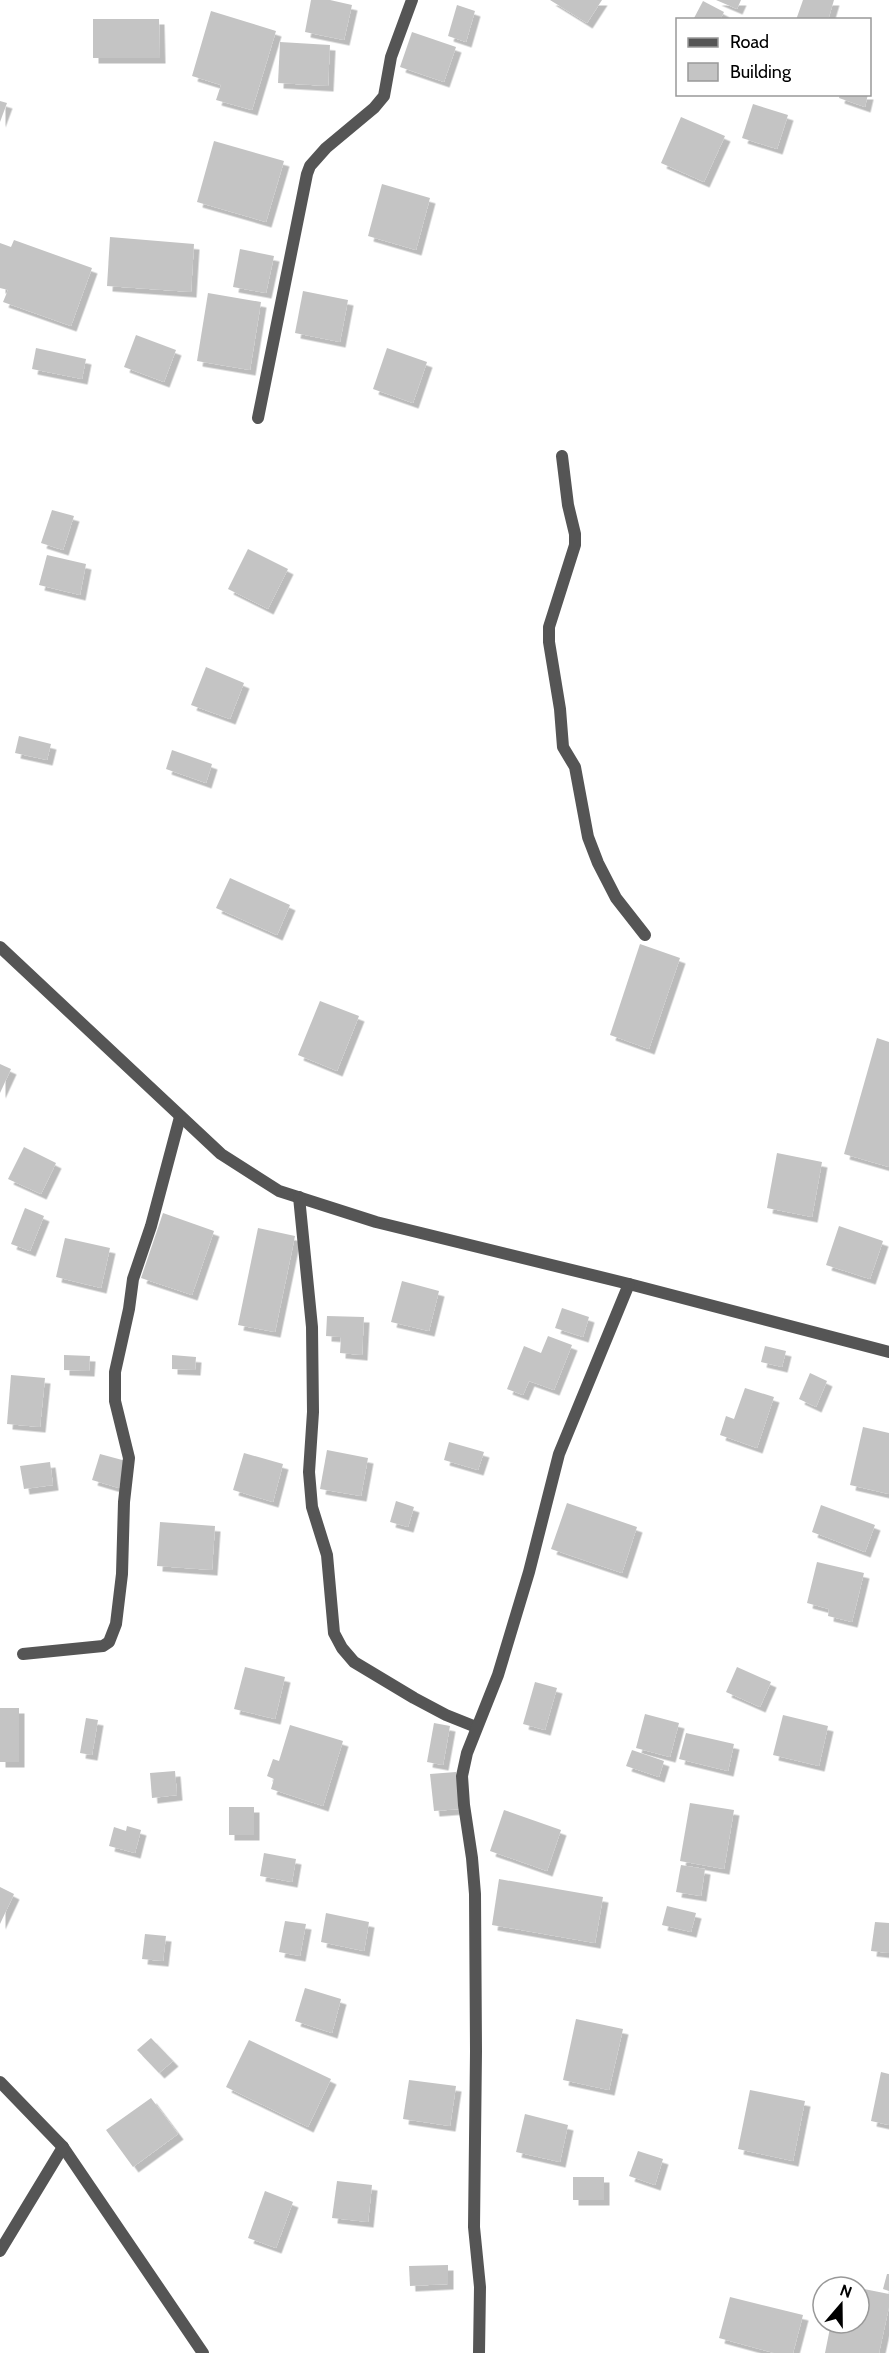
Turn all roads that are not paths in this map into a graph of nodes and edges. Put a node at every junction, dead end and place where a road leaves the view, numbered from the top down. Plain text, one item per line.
1 (412, 0) edge
2 (258, 418) dead end
3 (562, 456) dead end
4 (645, 934) dead end
5 (0, 947) edge
6 (180, 1117) junction
7 (298, 1197) junction
8 (629, 1284) junction
9 (889, 1352) edge
10 (23, 1654) dead end
11 (476, 1726) junction
12 (0, 2082) edge
13 (63, 2147) junction
14 (0, 2251) edge
15 (203, 2353) edge
16 (479, 2353) edge

1 - 2 street
3 - 4 street
5 - 6 street
6 - 7 street
6 - 10 street
7 - 8 street
7 - 11 street
8 - 9 street
8 - 11 street
11 - 16 street
12 - 13 street
13 - 14 street
13 - 15 street

